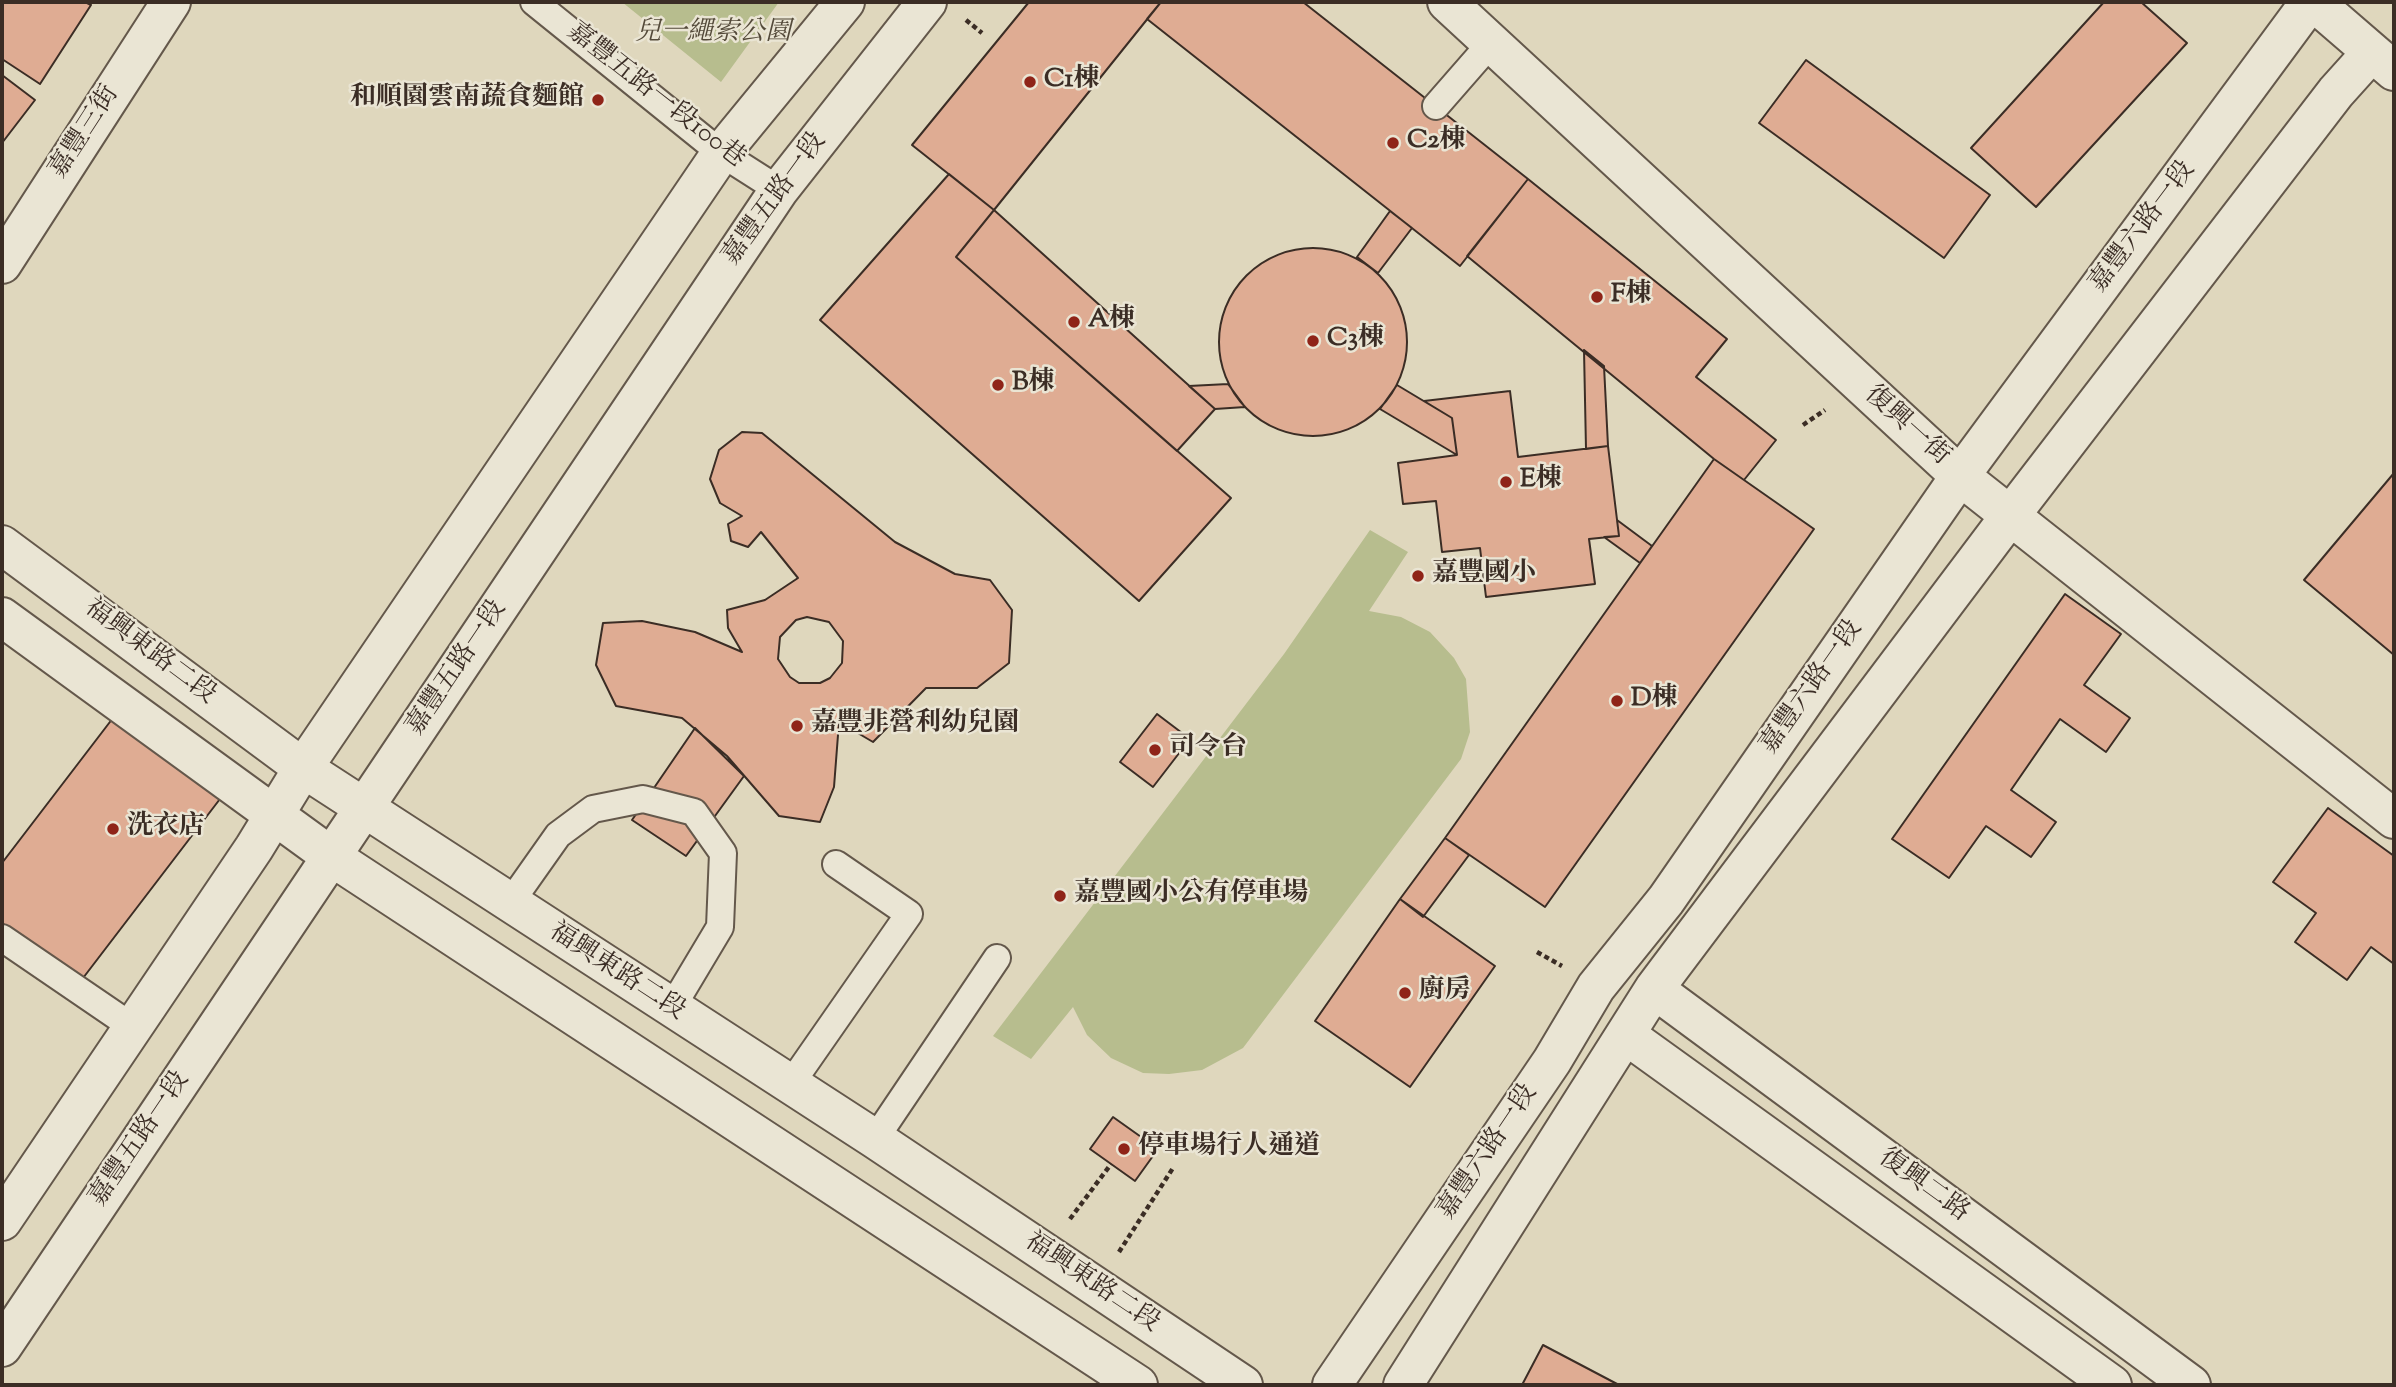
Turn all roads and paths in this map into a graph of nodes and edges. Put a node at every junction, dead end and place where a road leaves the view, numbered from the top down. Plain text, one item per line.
1 (171, 2) edge
2 (534, 2) edge
3 (845, 2) edge
4 (927, 2) edge
5 (1447, 2) edge
6 (2312, 2) edge
7 (1491, 43) junction
8 (2383, 62) edge
9 (1436, 106) dead end
10 (721, 153) junction
11 (779, 190) junction
12 (2, 264) edge
13 (1960, 476) junction
14 (2010, 516) junction
15 (2, 545) edge
16 (2, 617) edge
17 (303, 768) junction
18 (365, 808) junction
19 (274, 817) junction
20 (2394, 819) edge
21 (332, 857) junction
22 (836, 864) dead end
23 (510, 903) junction
24 (2, 937) edge
25 (997, 958) dead end
26 (1654, 989) junction
27 (671, 1009) junction
28 (134, 1028) junction
29 (1626, 1035) junction
30 (790, 1085) junction
31 (875, 1139) junction
32 (1111, 1164) dead end
33 (1173, 1168) dead end
34 (2, 1221) edge
35 (1066, 1225) dead end
36 (1115, 1258) dead end
37 (2, 1347) edge
38 (1138, 1385) edge
39 (1243, 1385) edge
40 (1332, 1385) edge
41 (1403, 1385) edge
42 (2112, 1385) edge
43 (2191, 1385) edge

1 - 12 street, 嘉豐三街
2 - 10 lane, 嘉豐五路一段100巷
3 - 10 street
4 - 11 street, 嘉豐五路一段
5 - 7 street, 復興一街
6 - 8 street
6 - 13 street, 嘉豐六路一段
7 - 9 lane
7 - 13 street, 復興一街
8 - 14 street, 嘉豐六路一段
10 - 11 lane, 嘉豐五路一段100巷
10 - 17 street
11 - 18 street, 嘉豐五路一段
13 - 14 street, 復興一街
13 - 40 street, 嘉豐六路一段
14 - 20 street, 復興一街
14 - 26 street, 嘉豐六路一段
15 - 17 street, 福興東路二段
16 - 19 street
17 - 18 street, 福興東路二段
17 - 19 street
18 - 21 street, 嘉豐五路一段
18 - 23 street, 福興東路二段
19 - 21 street
19 - 28 street
21 - 37 street, 嘉豐五路一段
21 - 38 street
22 - 30 lane
23 - 27 street, 福興東路二段
23 - 27 lane
24 - 28 lane
25 - 31 lane
26 - 29 street, 嘉豐六路一段
26 - 43 street, 復興二路
27 - 30 street, 福興東路二段
28 - 34 street
29 - 41 street, 嘉豐六路一段
29 - 42 street, 復興二路
30 - 31 street, 福興東路二段
31 - 39 street, 福興東路二段
32 - 35 path
33 - 36 path

